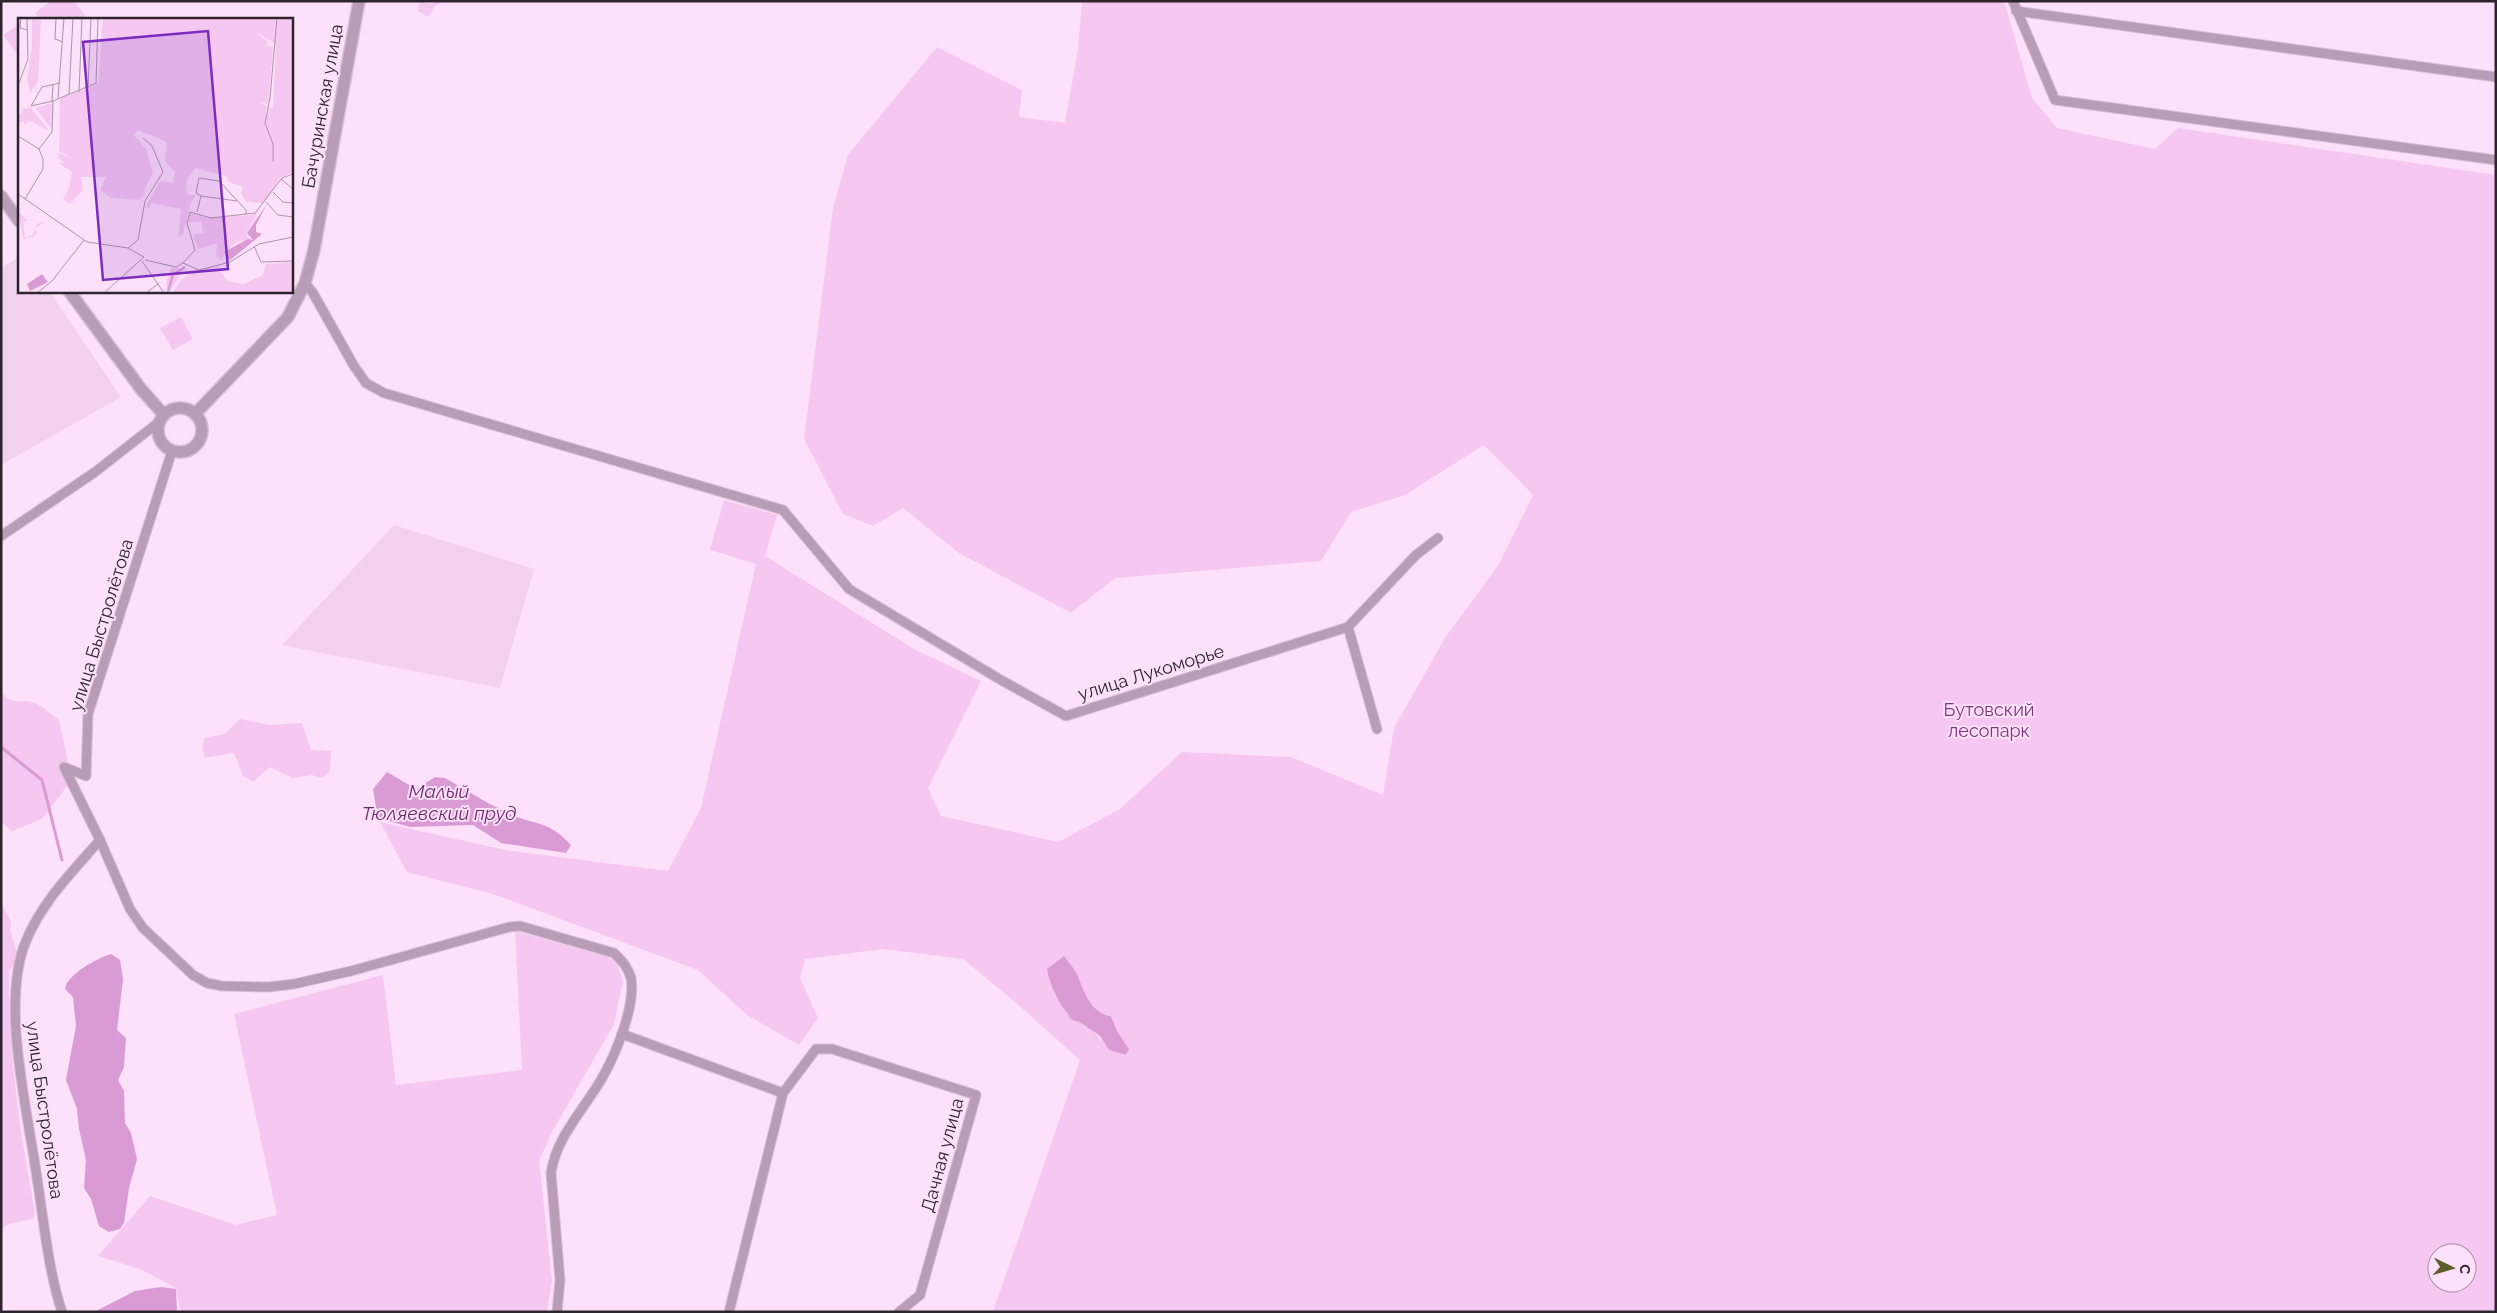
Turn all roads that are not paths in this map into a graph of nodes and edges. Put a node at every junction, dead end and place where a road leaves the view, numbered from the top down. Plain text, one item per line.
1 (359, 1) edge
2 (2013, 1) edge
3 (2016, 11) junction
4 (2496, 77) edge
5 (2496, 160) edge
6 (1, 196) edge
7 (18, 220) edge
8 (305, 283) junction
9 (70, 292) edge
10 (195, 414) junction
11 (162, 419) junction
12 (172, 451) junction
13 (1, 536) edge
14 (1438, 538) dead end
15 (1348, 627) junction
16 (1377, 729) dead end
17 (100, 840) junction
18 (622, 1034) junction
19 (783, 1093) junction
20 (62, 1312) edge
21 (557, 1312) edge
22 (729, 1312) edge
23 (899, 1312) edge

1 - 8 street, Бачуринская улица
2 - 3 street
3 - 4 street
3 - 5 street
6 - 7 street
8 - 10 street, Бачуринская улица
8 - 15 street, улица Лукоморье
9 - 11 street
10 - 11 street
10 - 12 street
11 - 12 street
11 - 13 street
12 - 17 street, улица Быстролётова
14 - 15 street, улица Лукоморье
15 - 16 street
17 - 18 street
17 - 20 street, улица Быстролётова
18 - 19 street
18 - 21 street
19 - 22 street, Дачная улица
19 - 23 street, Дачная улица

